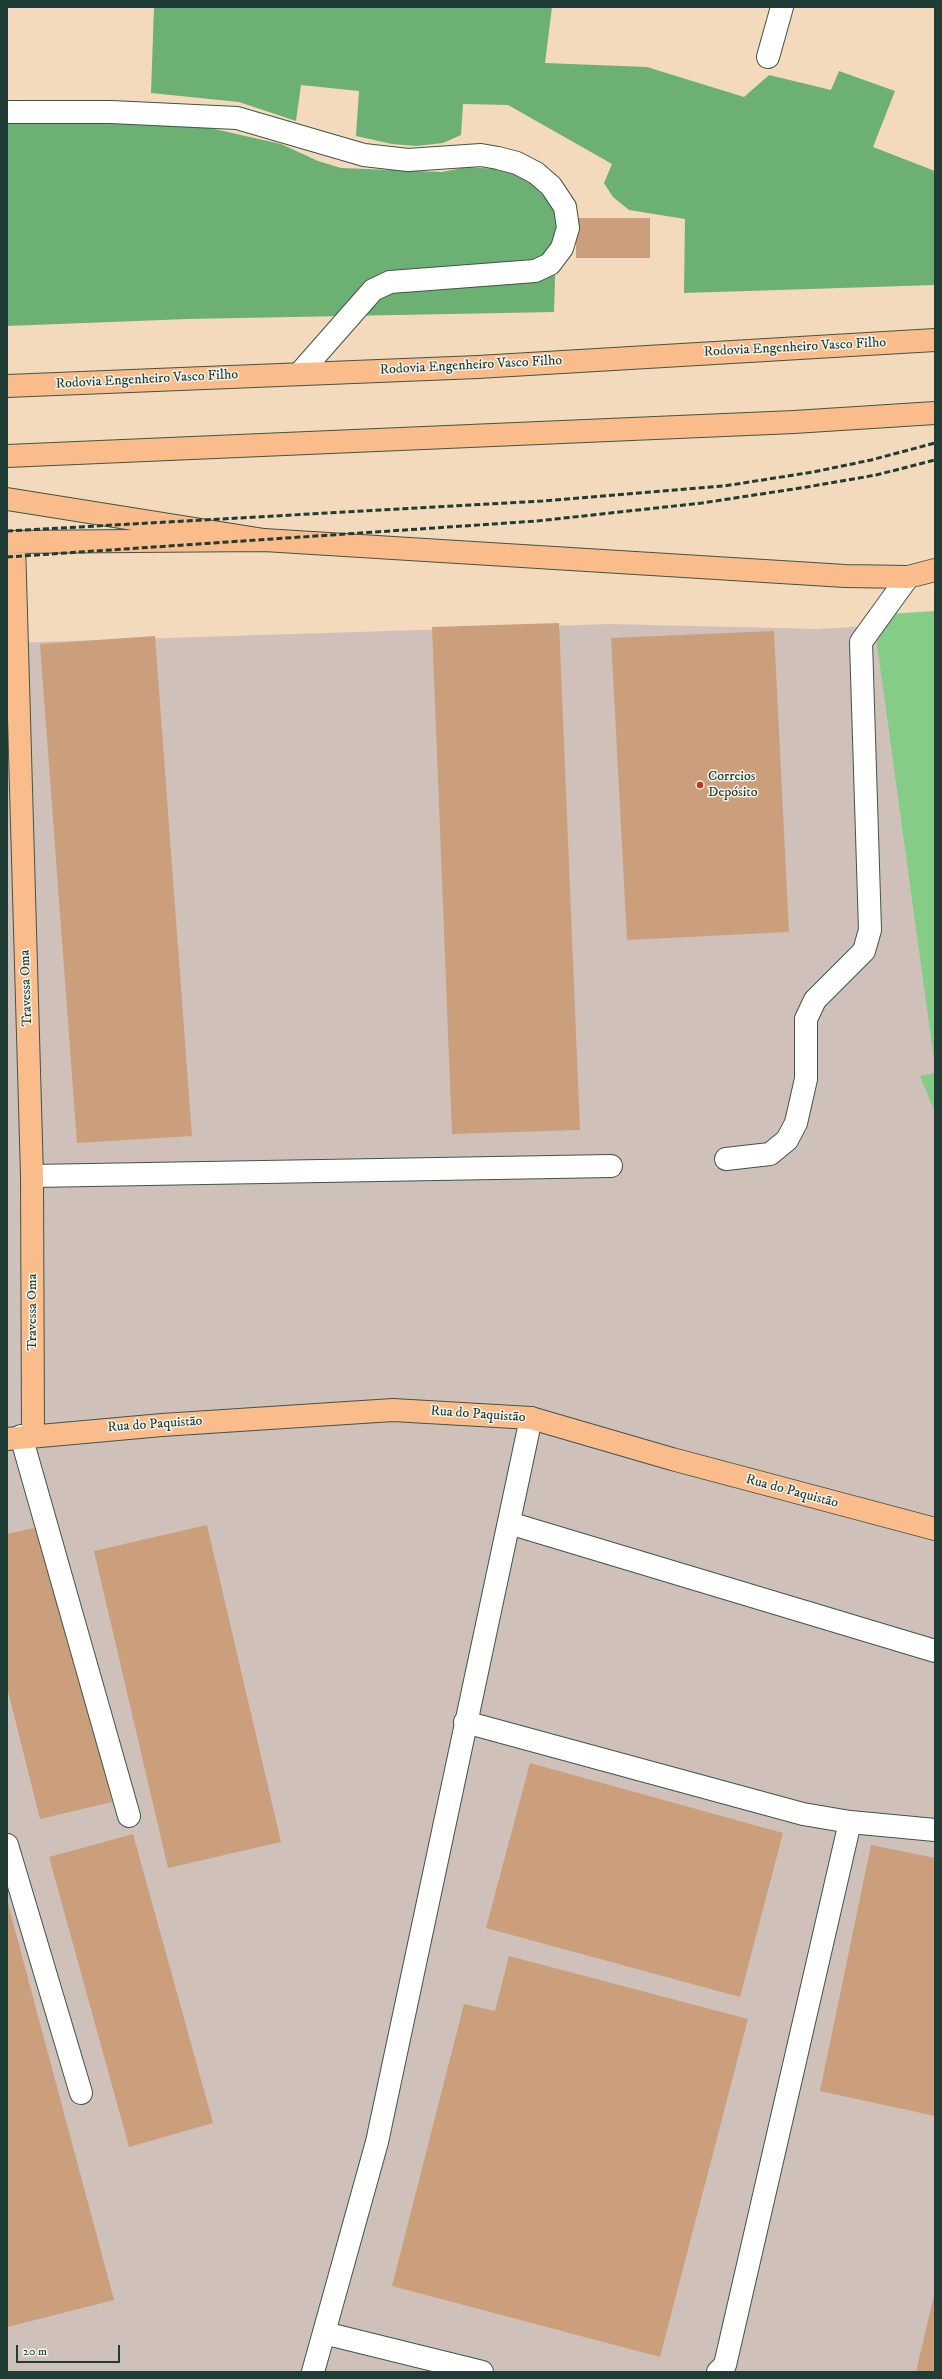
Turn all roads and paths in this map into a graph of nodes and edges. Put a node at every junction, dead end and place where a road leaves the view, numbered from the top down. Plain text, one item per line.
1 (782, 7) edge
2 (768, 56) dead end
3 (7, 112) edge
4 (935, 340) edge
5 (300, 373) junction
6 (7, 386) edge
7 (935, 413) edge
8 (7, 456) edge
9 (7, 499) edge
10 (264, 540) junction
11 (10, 542) edge
12 (935, 570) edge
13 (908, 577) junction
14 (11, 621) edge
15 (726, 1159) dead end
16 (611, 1166) dead end
17 (32, 1176) junction
18 (531, 1418) junction
19 (20, 1436) edge
20 (509, 1523) junction
21 (935, 1529) edge
22 (935, 1651) edge
23 (465, 1722) junction
24 (129, 1816) dead end
25 (850, 1822) junction
26 (935, 1830) edge
27 (7, 1845) edge
28 (81, 2093) dead end
29 (324, 2333) junction
30 (313, 2372) edge
31 (482, 2372) edge
32 (718, 2372) edge

1 - 2 street
3 - 5 street
4 - 5 main road, Rodovia Engenheiro Vasco Filho
5 - 6 main road, Rodovia Engenheiro Vasco Filho
7 - 8 main road
9 - 10 main road
10 - 11 main road
10 - 13 main road
11 - 14 main road, Travessa Oma
12 - 13 main road
13 - 15 street
14 - 17 main road, Travessa Oma
16 - 17 street
17 - 19 main road, Travessa Oma
18 - 19 main road, Rua do Paquistão
18 - 20 street
18 - 21 main road, Rua do Paquistão
19 - 24 street
20 - 22 street
20 - 23 street
23 - 25 street
23 - 29 street
25 - 26 street
25 - 32 street
27 - 28 street
29 - 30 street
29 - 31 street

